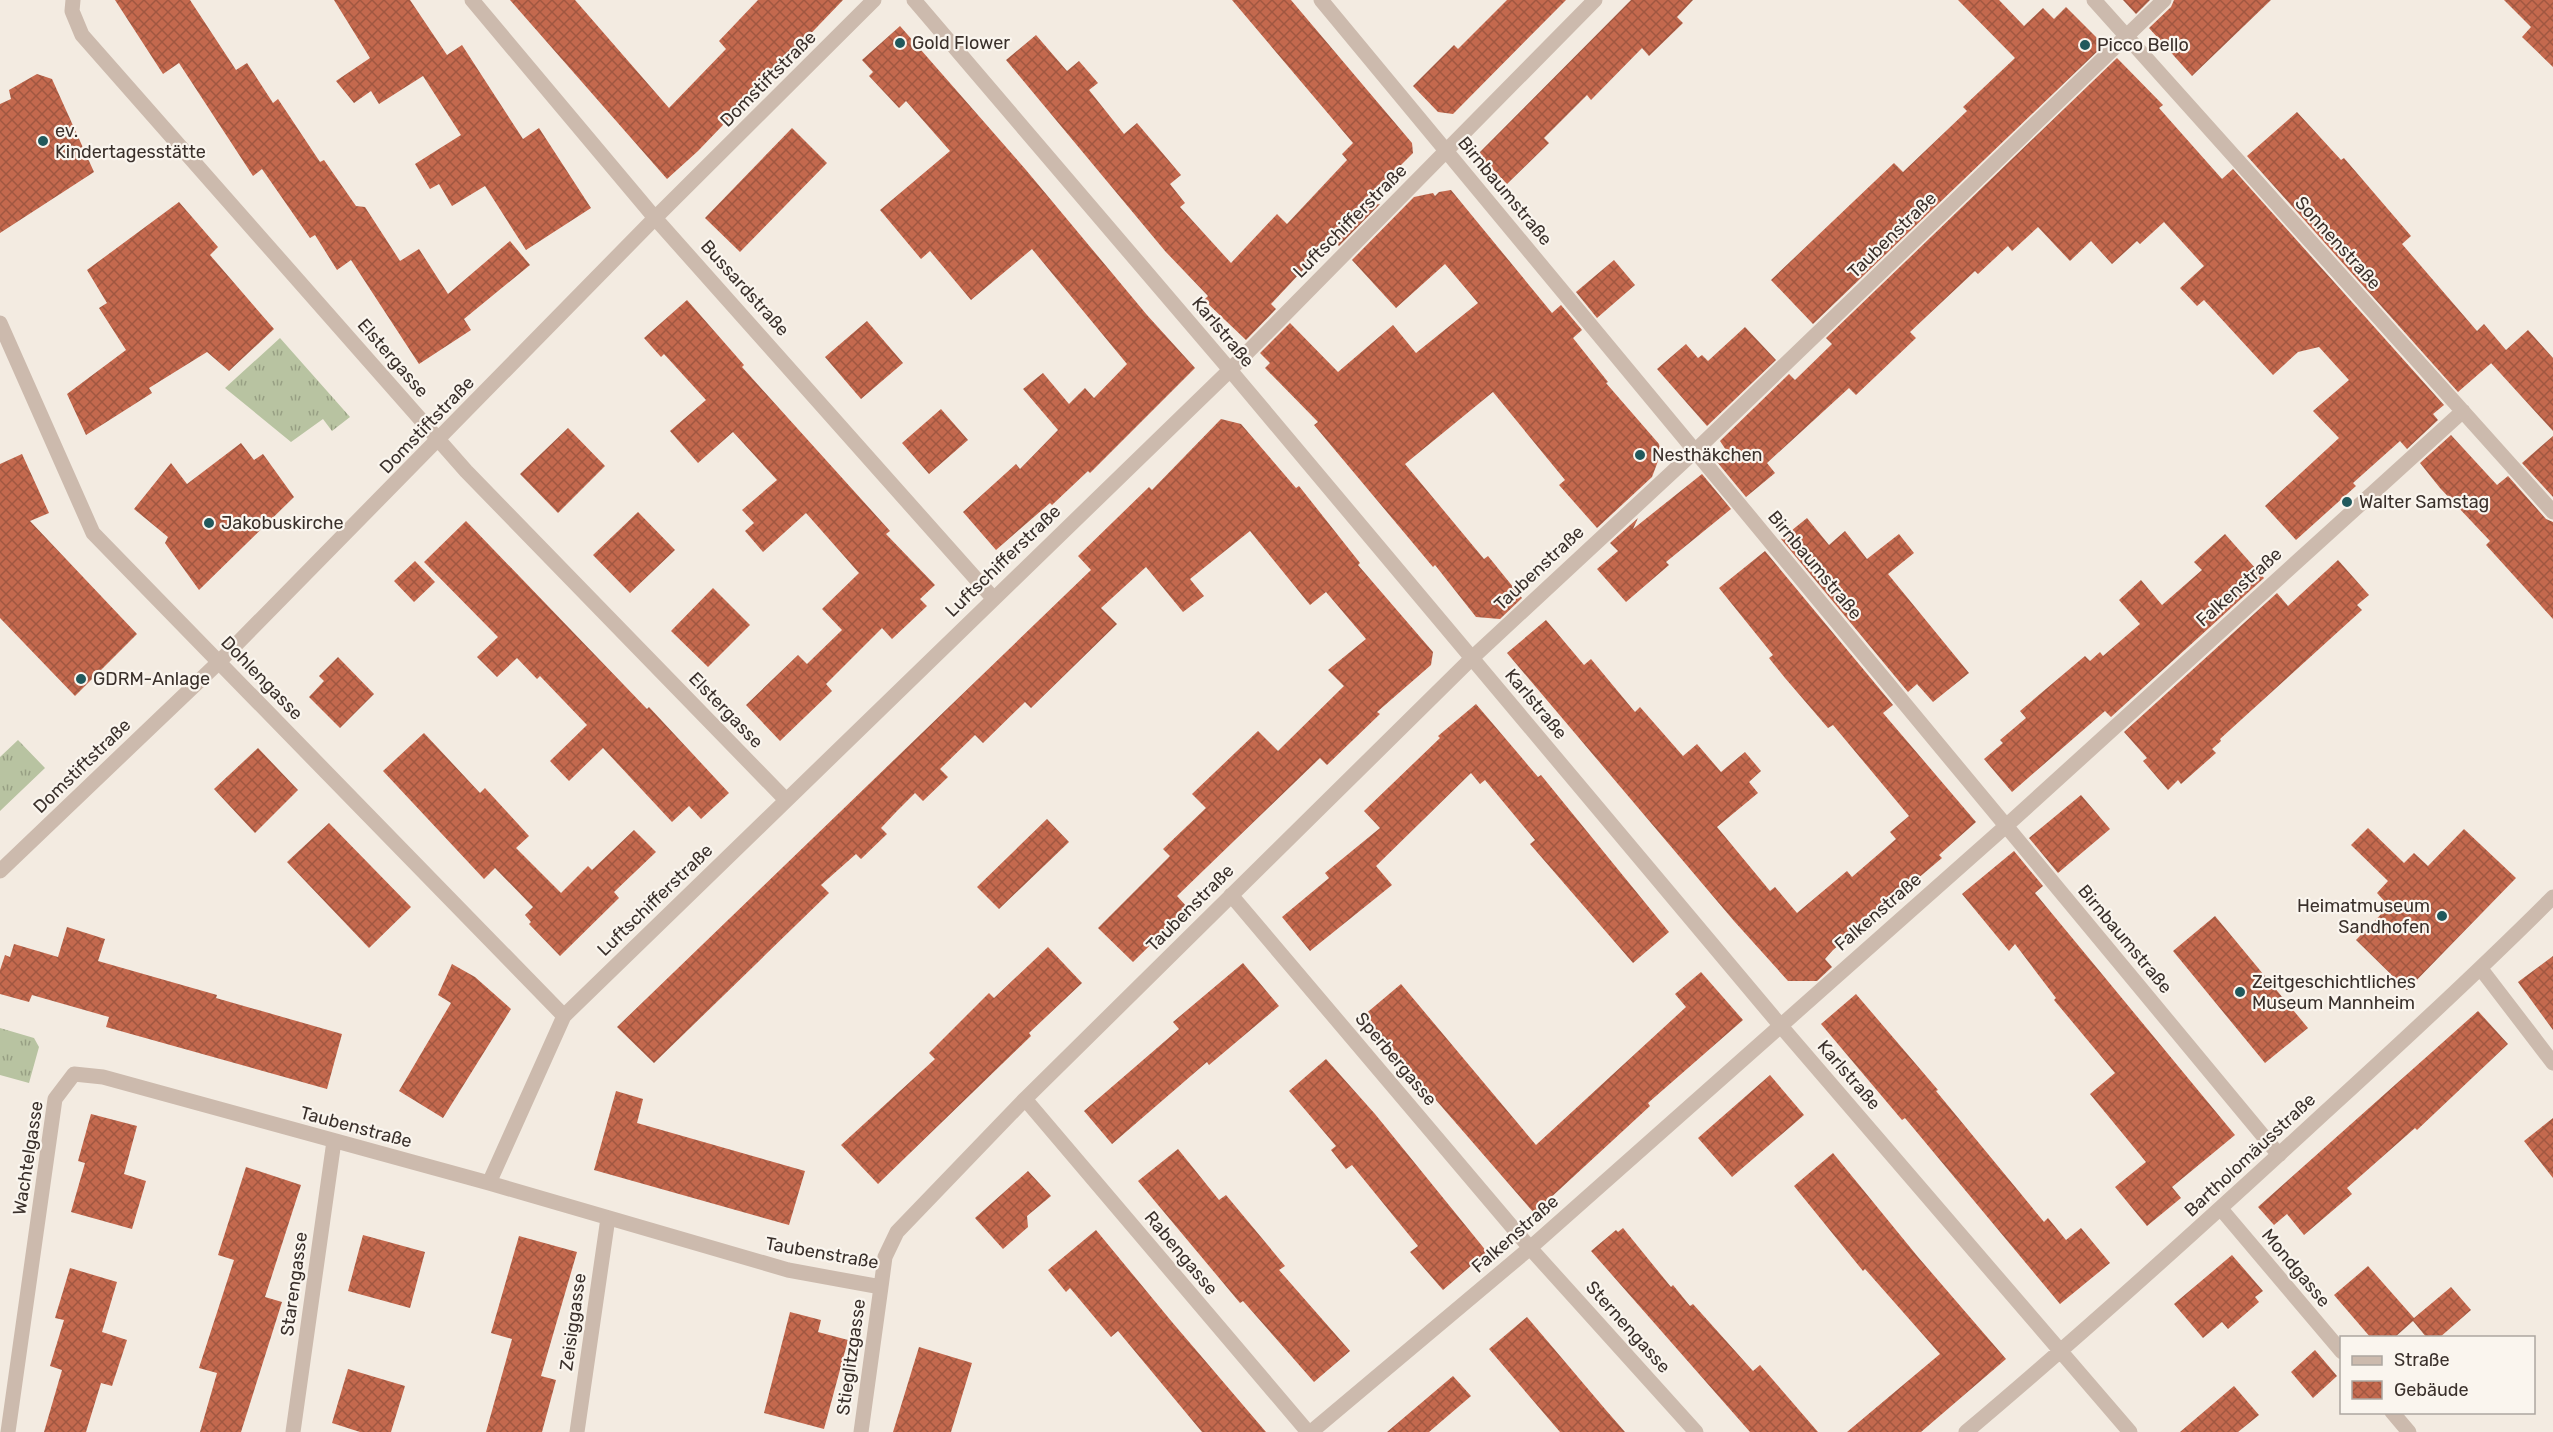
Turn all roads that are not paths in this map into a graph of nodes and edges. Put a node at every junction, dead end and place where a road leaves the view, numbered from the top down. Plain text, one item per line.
1 (73, 0) edge
2 (472, 0) edge
3 (874, 0) edge
4 (914, 0) edge
5 (1321, 0) edge
6 (1595, 0) edge
7 (2094, 0) edge
8 (2164, 0) edge
9 (2126, 36) junction
10 (1447, 151) junction
11 (655, 218) junction
12 (0, 323) edge
13 (1230, 370) junction
14 (2463, 411) junction
15 (439, 441) junction
16 (1695, 452) junction
17 (2553, 512) edge
18 (993, 598) junction
19 (1472, 657) junction
20 (219, 662) junction
21 (786, 800) junction
22 (2006, 826) junction
23 (0, 871) edge
24 (1231, 895) junction
25 (2553, 897) edge
26 (2481, 969) junction
27 (564, 1016) junction
28 (1780, 1025) junction
29 (2553, 1062) edge
30 (74, 1074) joint
31 (1025, 1099) junction
32 (334, 1142) junction
33 (2279, 1155) junction
34 (489, 1183) junction
35 (2221, 1209) junction
36 (608, 1218) junction
37 (1530, 1248) junction
38 (881, 1287) junction
39 (2340, 1350) edge
40 (2061, 1351) junction
41 (2393, 1414) edge
42 (8, 1432) edge
43 (293, 1432) edge
44 (577, 1432) edge
45 (861, 1432) edge
46 (1309, 1432) edge
47 (1696, 1432) edge
48 (1966, 1432) edge
49 (2130, 1432) edge
50 (2409, 1432) edge

1 - 15 street, Elstergasse
2 - 11 street, Bussardstraße
3 - 11 street, Domstiftstraße
4 - 13 street, Karlstraße
5 - 10 street, Birnbaumstraße
6 - 10 street, Luftschifferstraße
7 - 9 street, Sonnenstraße
8 - 9 street, Taubenstraße
9 - 14 street, Sonnenstraße
9 - 16 street, Taubenstraße
10 - 13 street, Luftschifferstraße
10 - 16 street, Birnbaumstraße
11 - 15 street, Domstiftstraße
11 - 18 street, Bussardstraße
12 - 20 street, Dohlengasse
13 - 18 street, Luftschifferstraße
13 - 19 street, Karlstraße
14 - 17 street, Sonnenstraße
14 - 22 street, Falkenstraße
15 - 20 street, Domstiftstraße
15 - 21 street, Elstergasse
16 - 19 street, Taubenstraße
16 - 22 street, Birnbaumstraße
18 - 21 street, Luftschifferstraße
19 - 24 street, Taubenstraße
19 - 28 street, Karlstraße
20 - 23 street, Domstiftstraße
20 - 27 street, Dohlengasse
21 - 27 street, Luftschifferstraße
22 - 28 street, Falkenstraße
22 - 33 street, Birnbaumstraße
24 - 31 street, Taubenstraße
24 - 37 street, Sperbergasse
25 - 26 street, Bartholomäusstraße
26 - 29 street
26 - 33 street, Bartholomäusstraße
27 - 34 street, Luftschifferstraße
28 - 37 street, Falkenstraße
28 - 40 street, Karlstraße
30 - 32 street, Taubenstraße
30 - 42 street, Wachtelgasse
31 - 38 street, Taubenstraße
31 - 46 street, Rabengasse
32 - 34 street, Taubenstraße
32 - 43 street, Starengasse
33 - 35 street, Bartholomäusstraße
34 - 36 street, Taubenstraße
35 - 39 street, Mondgasse
35 - 40 street, Bartholomäusstraße
36 - 38 street, Taubenstraße
36 - 44 street, Zeisiggasse
37 - 46 street, Falkenstraße
37 - 47 street, Sternengasse
38 - 45 street, Stieglitzgasse
40 - 48 street, Bartholomäusstraße
40 - 49 street, Karlstraße
41 - 50 street

